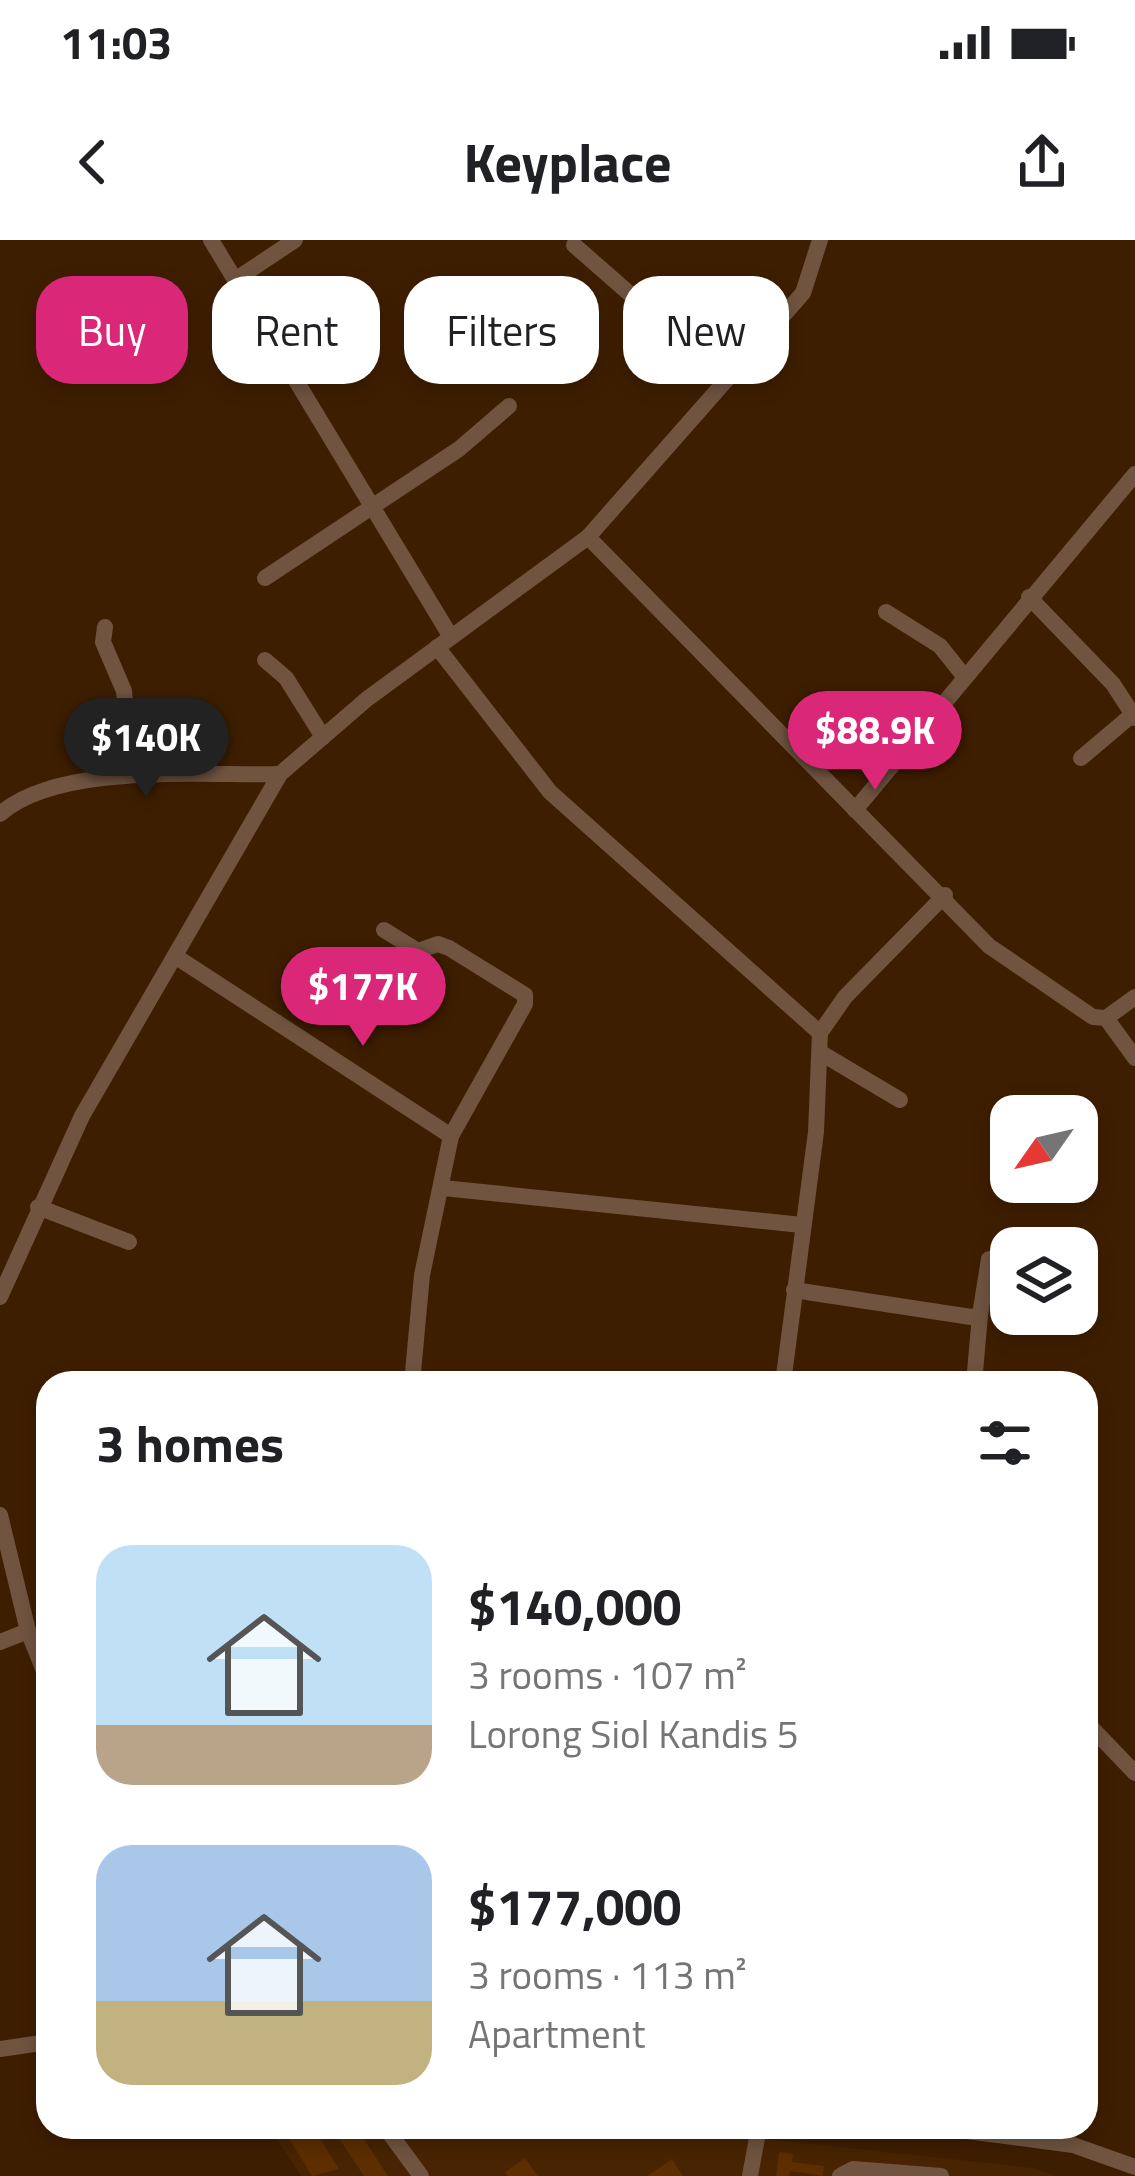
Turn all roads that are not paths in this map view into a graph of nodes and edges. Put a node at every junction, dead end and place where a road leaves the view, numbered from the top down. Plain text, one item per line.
1 (211, 240) edge
2 (295, 240) edge
3 (820, 240) edge
4 (574, 245) dead end
5 (233, 276) edge
6 (241, 276) edge
7 (623, 288) edge
8 (789, 308) edge
9 (297, 384) edge
10 (723, 384) edge
11 (508, 406) dead end
12 (1135, 474) edge
13 (371, 508) junction
14 (588, 537) junction
15 (265, 578) dead end
16 (1030, 597) junction
17 (886, 612) dead end
18 (105, 627) dead end
19 (444, 642) junction
20 (265, 660) dead end
21 (964, 676) junction
22 (1134, 716) edge
23 (323, 737) junction
24 (1081, 758) dead end
25 (131, 774) junction
26 (280, 774) junction
27 (2, 807) edge
28 (854, 810) junction
29 (945, 895) junction
30 (384, 931) dead end
31 (178, 958) junction
32 (1135, 997) edge
33 (1106, 1018) junction
34 (820, 1033) junction
35 (821, 1053) junction
36 (1135, 1058) edge
37 (900, 1100) dead end
38 (451, 1136) junction
39 (442, 1188) junction
40 (38, 1207) junction
41 (802, 1225) junction
42 (129, 1242) dead end
43 (989, 1259) dead end
44 (794, 1291) junction
45 (0, 1297) edge
46 (980, 1315) junction
47 (413, 1371) edge
48 (784, 1371) edge
49 (975, 1371) edge
50 (0, 1514) edge
51 (28, 1630) junction
52 (0, 1642) edge
53 (36, 1651) edge
54 (1098, 1734) edge
55 (1135, 1773) edge
56 (36, 2044) edge
57 (0, 2049) edge
58 (394, 2139) edge
59 (757, 2139) edge
60 (1027, 2139) edge
61 (1135, 2167) edge
62 (421, 2176) edge
63 (749, 2176) edge
64 (840, 2176) edge
65 (940, 2176) edge

1 - 5 street
2 - 6 street
3 - 8 street
4 - 7 street
9 - 13 street
10 - 14 street
11 - 13 street
12 - 16 street
13 - 15 street
13 - 19 street
14 - 19 street
14 - 28 street
16 - 21 street
16 - 22 street
17 - 21 street
18 - 25 street
19 - 23 street
19 - 34 street
20 - 23 street
21 - 28 street
22 - 24 street
23 - 26 street
25 - 26 street
25 - 27 street
26 - 31 street
28 - 29 street
29 - 33 street
29 - 34 street
30 - 38 street
31 - 38 street
31 - 40 street
32 - 33 street
33 - 36 street
34 - 35 street
35 - 37 street
35 - 41 street
38 - 39 street
39 - 41 street
39 - 47 street
40 - 42 street
40 - 45 street
41 - 44 street
43 - 46 street
44 - 46 street
44 - 48 street
46 - 49 street
50 - 51 street
51 - 52 street
51 - 53 street
54 - 55 street
56 - 57 street
58 - 62 street
59 - 63 street
60 - 61 street
64 - 65 street

